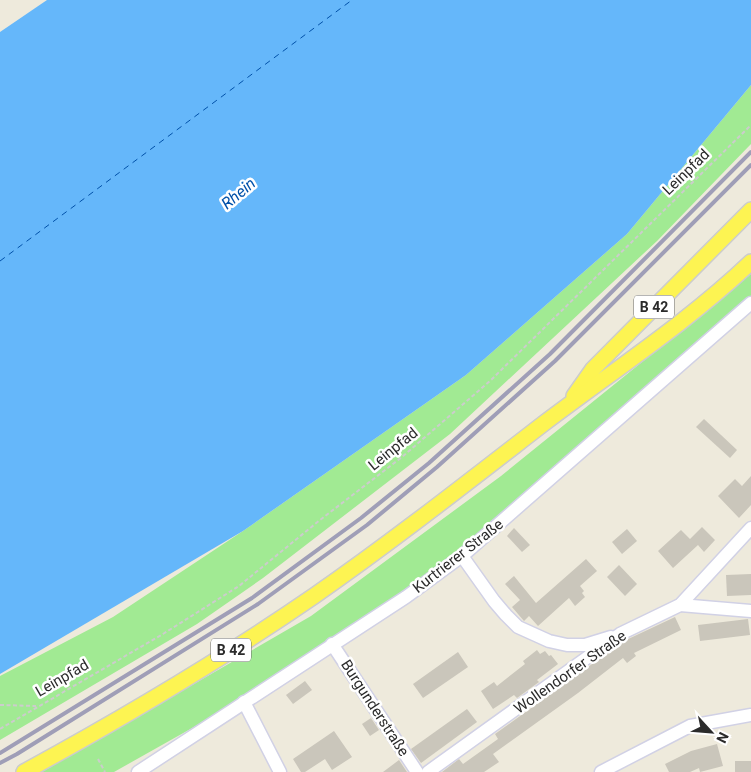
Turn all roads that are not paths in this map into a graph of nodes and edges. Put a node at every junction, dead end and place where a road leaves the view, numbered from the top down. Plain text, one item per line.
1 (750, 211) edge
2 (751, 262) edge
3 (751, 303) edge
4 (566, 408) junction
5 (751, 528) edge
6 (462, 556) junction
7 (680, 605) junction
8 (751, 611) edge
9 (620, 634) junction
10 (332, 644) junction
11 (244, 702) junction
12 (751, 715) edge
13 (24, 772) edge
14 (138, 772) edge
15 (280, 772) edge
16 (417, 772) edge
17 (428, 772) edge
18 (601, 772) edge

1 - 4 main road, B 42
2 - 4 main road, B 42
3 - 6 street, Kurtrierer Straße
4 - 13 main road, B 42
5 - 7 street, Wollendorfer Straße
6 - 9 street
6 - 10 street, Kurtrierer Straße
7 - 8 street
7 - 9 street, Wollendorfer Straße
9 - 17 street, Wollendorfer Straße
10 - 11 street, Kurtrierer Straße
10 - 16 street, Burgunderstraße
11 - 14 street, Kurtrierer Straße
11 - 15 street
12 - 18 street

